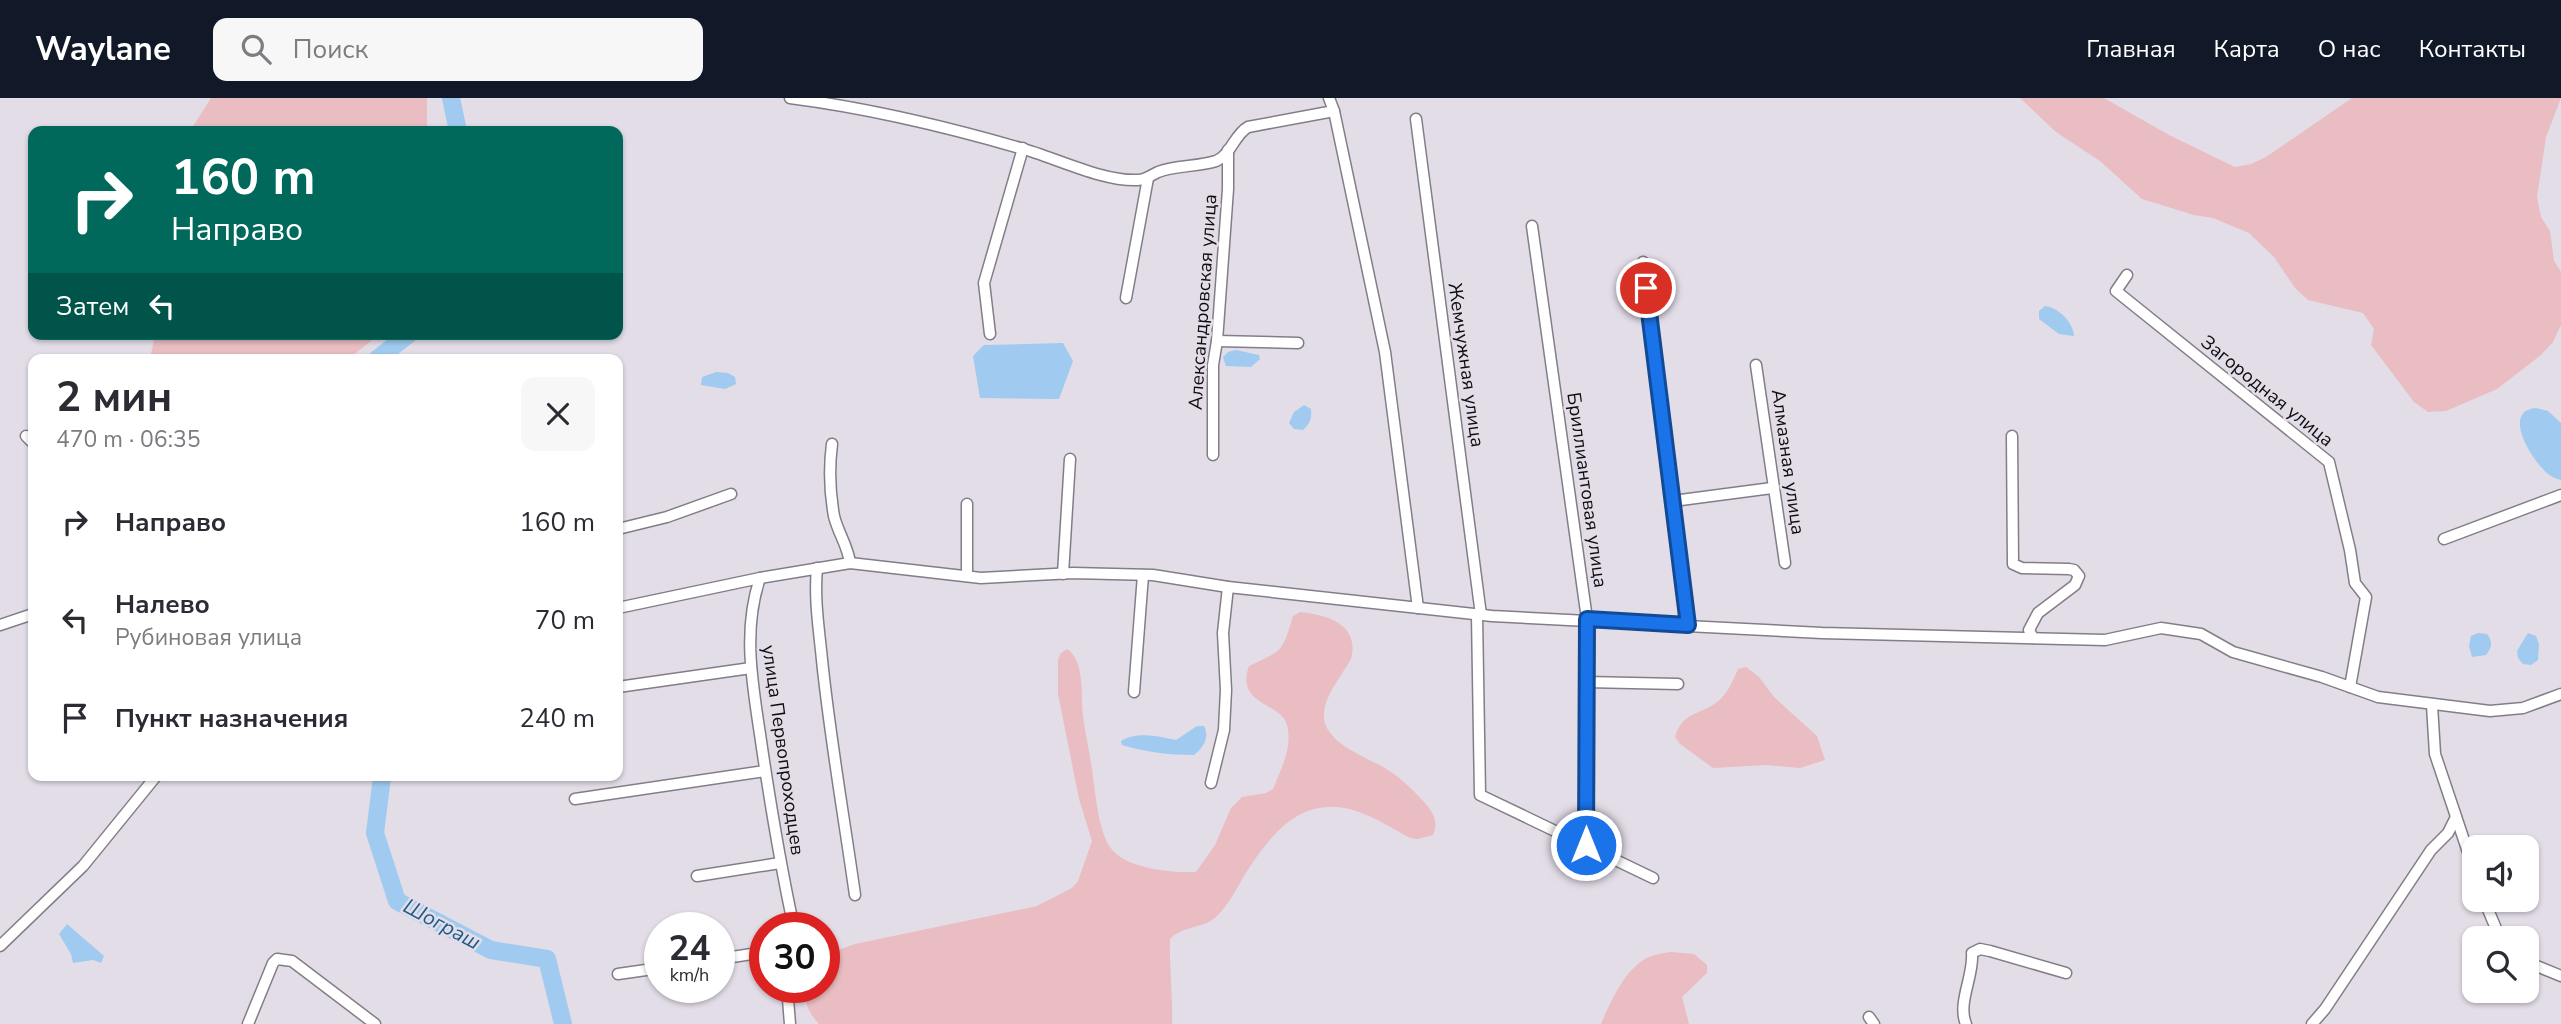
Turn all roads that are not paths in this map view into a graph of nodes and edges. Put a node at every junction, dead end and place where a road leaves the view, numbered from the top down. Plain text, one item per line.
1 (790, 98) edge
2 (1329, 98) edge
3 (1334, 111) junction
4 (1416, 119) dead end
5 (1023, 148) junction
6 (1228, 150) junction
7 (1148, 178) junction
8 (1532, 226) dead end
9 (1643, 262) dead end
10 (2127, 275) dead end
11 (1126, 298) dead end
12 (990, 334) dead end
13 (1217, 341) junction
14 (1298, 343) dead end
15 (1756, 365) dead end
16 (2012, 436) dead end
17 (832, 444) dead end
18 (1213, 455) dead end
19 (1070, 459) dead end
20 (1772, 488) junction
21 (731, 494) dead end
22 (2561, 495) edge
23 (1673, 501) junction
24 (967, 504) dead end
25 (623, 528) edge
26 (2444, 539) dead end
27 (850, 563) junction
28 (1785, 563) dead end
29 (817, 568) junction
30 (1063, 574) junction
31 (1143, 575) junction
32 (967, 576) junction
33 (760, 578) junction
34 (1228, 587) junction
35 (623, 607) edge
36 (1418, 608) junction
37 (1479, 615) junction
38 (28, 616) edge
39 (1587, 619) junction
40 (0, 625) edge
41 (1688, 625) junction
42 (2033, 638) junction
43 (751, 668) junction
44 (1587, 681) junction
45 (1678, 684) dead end
46 (623, 686) edge
47 (2350, 687) junction
48 (1134, 692) dead end
49 (2561, 694) edge
50 (2432, 705) junction
51 (765, 771) junction
52 (152, 781) edge
53 (1211, 783) dead end
54 (575, 799) dead end
55 (2456, 817) junction
56 (2462, 835) edge
57 (1586, 845) junction
58 (780, 863) junction
59 (697, 876) dead end
60 (1653, 878) dead end
61 (855, 895) dead end
62 (791, 912) edge
63 (0, 946) edge
64 (2539, 967) edge
65 (644, 970) edge
66 (2066, 973) dead end
67 (618, 974) dead end
68 (2561, 976) edge
69 (788, 1003) edge
70 (248, 1024) edge
71 (375, 1024) edge
72 (790, 1024) edge
73 (1966, 1024) edge
74 (2312, 1024) edge

1 - 5 street
2 - 3 street
3 - 6 street
3 - 36 street
4 - 37 street, Жемчужная улица
5 - 7 street
5 - 12 street
6 - 7 street
6 - 13 street, Александровская улица
7 - 11 street
8 - 39 street, Бриллиантовая улица
9 - 23 street
10 - 47 street, Загородная улица
13 - 14 street
13 - 18 street, Александровская улица
15 - 20 street, Алмазная улица
16 - 42 street
17 - 27 street
19 - 30 street
20 - 23 street
20 - 28 street, Алмазная улица
21 - 25 street
22 - 26 street
23 - 41 street
24 - 32 street
27 - 29 street
27 - 32 street
29 - 33 street
29 - 61 street
30 - 31 street
30 - 32 street
31 - 34 street
31 - 48 street
33 - 35 street
33 - 43 street, улица Первопроходцев
34 - 36 street
34 - 53 street
36 - 37 street
37 - 39 street
37 - 57 street, Жемчужная улица
38 - 40 street
39 - 41 street
39 - 44 street, Бриллиантовая улица
41 - 42 street
42 - 47 street
43 - 46 street
43 - 51 street, улица Первопроходцев
44 - 45 street
44 - 57 street, Бриллиантовая улица
47 - 50 street
49 - 50 street
50 - 55 street
51 - 54 street
51 - 58 street, улица Первопроходцев
52 - 63 street
55 - 56 street
55 - 74 street
57 - 60 street, Жемчужная улица
58 - 59 street
58 - 62 street, улица Первопроходцев
64 - 68 street
65 - 67 street
66 - 73 street
69 - 72 street
70 - 71 street

